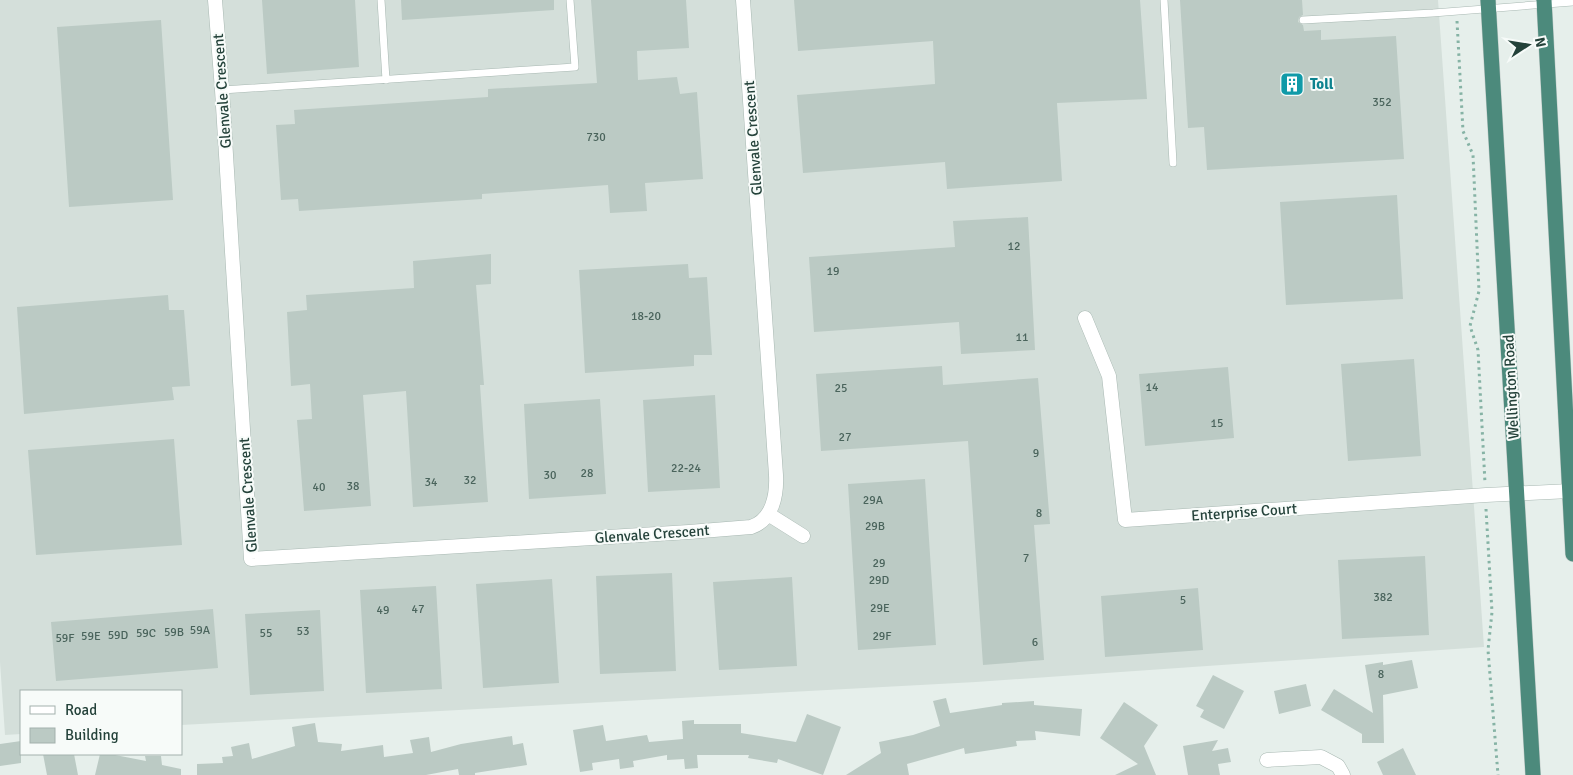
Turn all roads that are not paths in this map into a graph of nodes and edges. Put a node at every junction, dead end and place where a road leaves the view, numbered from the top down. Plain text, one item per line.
1 (215, 0) edge
2 (380, 0) edge
3 (570, 0) edge
4 (743, 0) edge
5 (1164, 0) edge
6 (1544, 2) edge
7 (1573, 2) edge
8 (1488, 4) edge
9 (1303, 20) dead end
10 (386, 80) junction
11 (222, 90) junction
12 (1173, 162) dead end
13 (1085, 318) dead end
14 (1570, 492) junction
15 (1517, 494) junction
16 (768, 514) junction
17 (803, 536) dead end
18 (1573, 554) edge
19 (1267, 760) dead end
20 (1343, 775) edge
21 (1533, 775) edge

1 - 11 street, Glenvale Crescent
2 - 10 lane
3 - 10 lane
4 - 16 street, Glenvale Crescent
5 - 12 lane
6 - 7 lane
6 - 8 lane
6 - 14 highway
8 - 9 lane
8 - 15 highway, Wellington Road
10 - 11 lane
11 - 16 street, Glenvale Crescent
13 - 15 street, Enterprise Court
14 - 15 street, Enterprise Court
14 - 18 highway
15 - 21 highway, Wellington Road
16 - 17 street
19 - 20 street

